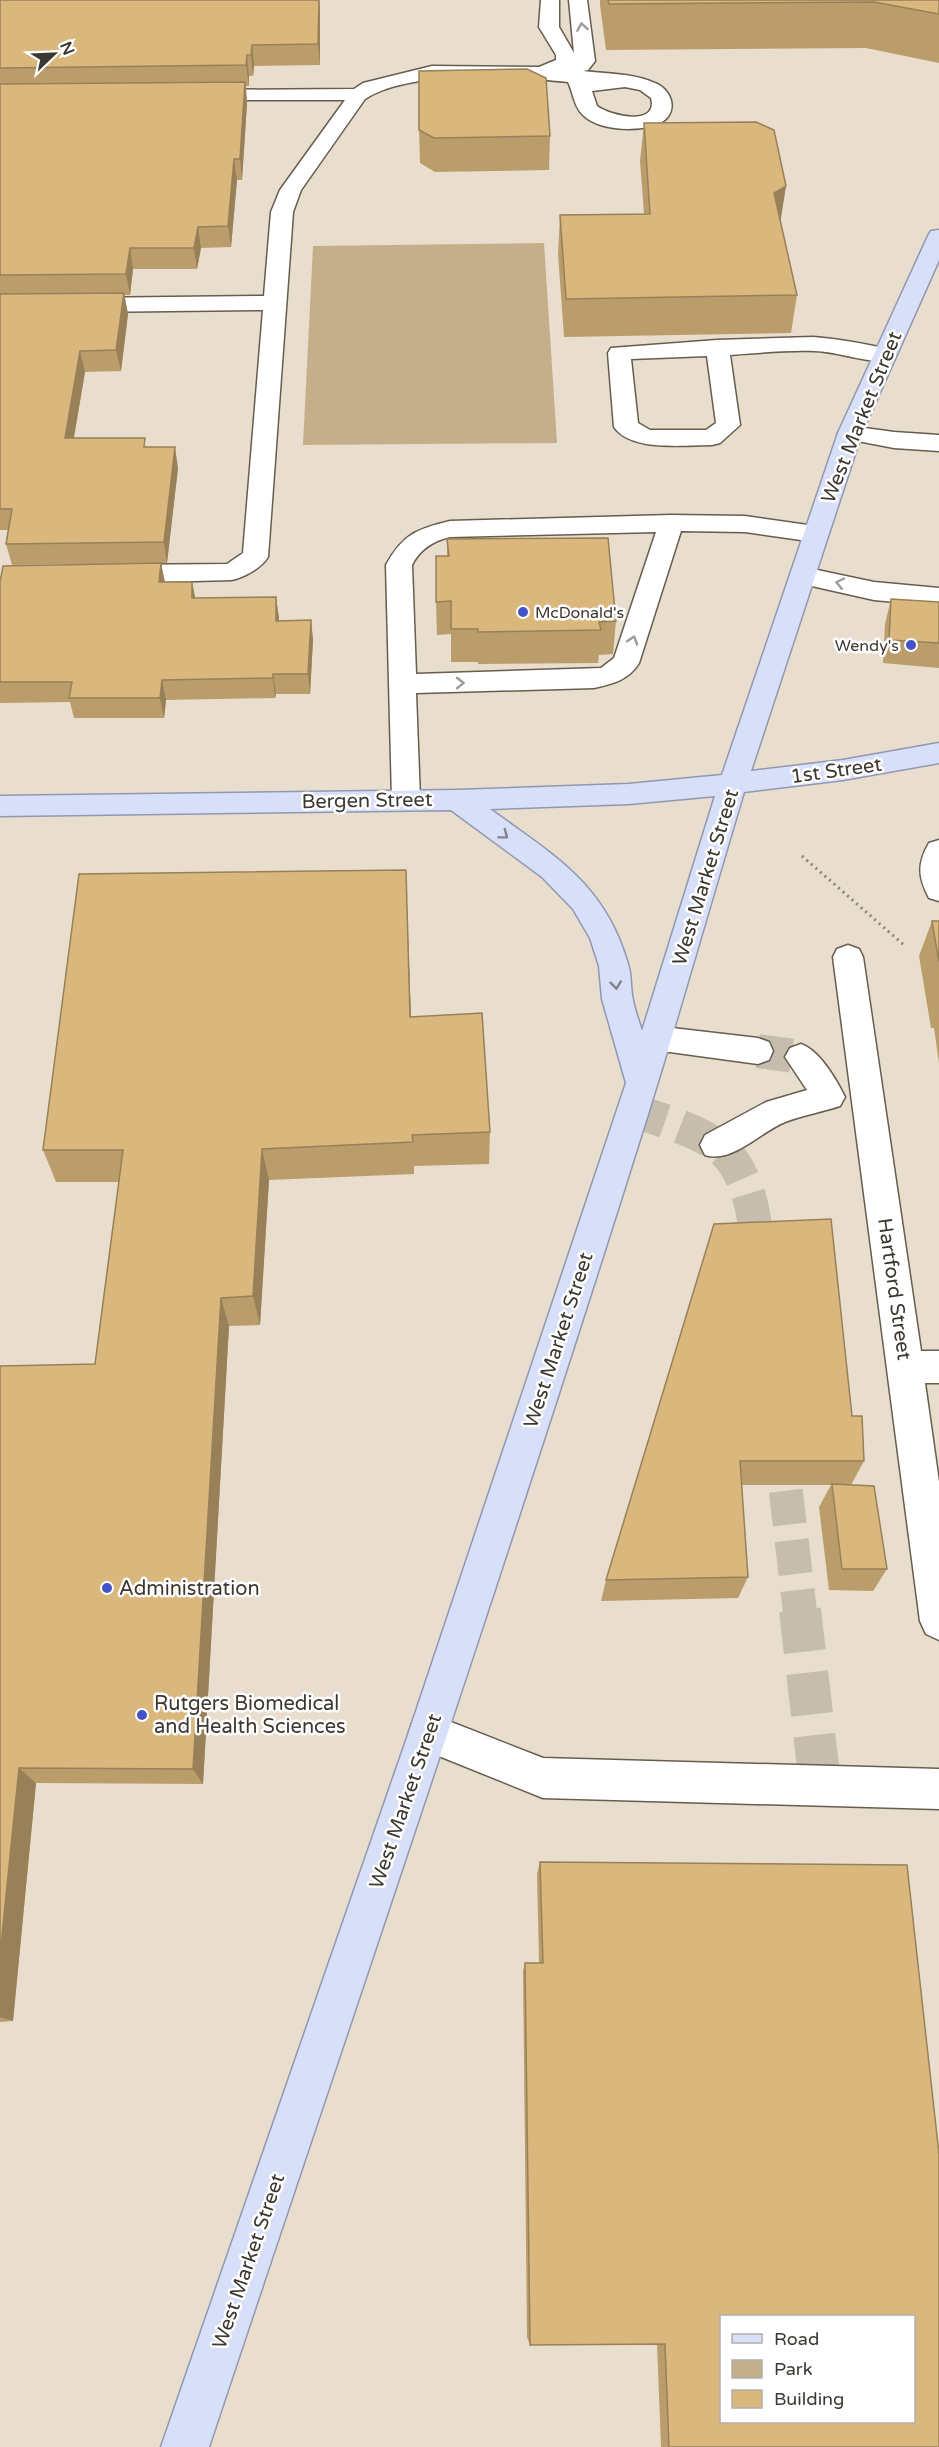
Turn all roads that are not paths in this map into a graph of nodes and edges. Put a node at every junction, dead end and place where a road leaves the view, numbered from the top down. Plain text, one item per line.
1 (550, 0) edge
2 (578, 0) edge
3 (573, 67) junction
4 (624, 81) junction
5 (190, 94) edge
6 (358, 95) junction
7 (585, 97) junction
8 (939, 236) edge
9 (274, 303) junction
10 (0, 306) edge
11 (717, 347) junction
12 (884, 356) junction
13 (850, 433) junction
14 (939, 443) edge
15 (671, 523) junction
16 (814, 534) junction
17 (93, 574) edge
18 (803, 576) junction
19 (874, 591) junction
20 (939, 597) edge
21 (939, 612) edge
22 (401, 684) junction
23 (939, 753) edge
24 (733, 783) junction
25 (406, 799) junction
26 (457, 800) junction
27 (0, 806) edge
28 (939, 852) edge
29 (939, 890) edge
30 (848, 957) dead end
31 (655, 1038) junction
32 (759, 1051) tunnel mouth
33 (801, 1057) dead end
34 (640, 1082) junction
35 (829, 1097) junction
36 (867, 1100) junction
37 (716, 1145) dead end
38 (923, 1367) edge
39 (939, 1621) edge
40 (428, 1732) junction
41 (939, 1789) edge
42 (185, 2447) edge

1 - 3 street
3 -> 2 street
3 - 4 street
3 - 6 street
3 - 7 street
4 - 7 street
4 - 7 street
5 - 6 street
6 - 9 street
8 - 12 main road, West Market Street
9 - 10 street
9 - 17 street
11 - 11 street
11 - 12 street
12 - 13 main road, West Market Street
13 - 14 street
13 - 16 main road, West Market Street
15 - 16 street
22 -> 15 street
15 - 22 street
16 - 18 main road, West Market Street
19 -> 18 street
18 - 24 main road, West Market Street
19 - 20 street
19 - 21 street
22 - 25 street
23 - 24 main road, 1st Street
24 - 26 main road, Bergen Street
24 - 31 main road, West Market Street
25 - 26 main road, Bergen Street
25 - 27 main road, Bergen Street
26 -> 34 main road
28 - 29 street
30 - 36 street, Hartford Street
31 - 32 street
31 - 34 main road, West Market Street
33 - 35 street
34 - 40 main road, West Market Street
35 - 36 street
35 - 37 street
36 - 38 street, Hartford Street
38 - 39 street, Hartford Street
40 - 41 street
40 - 42 main road, West Market Street

